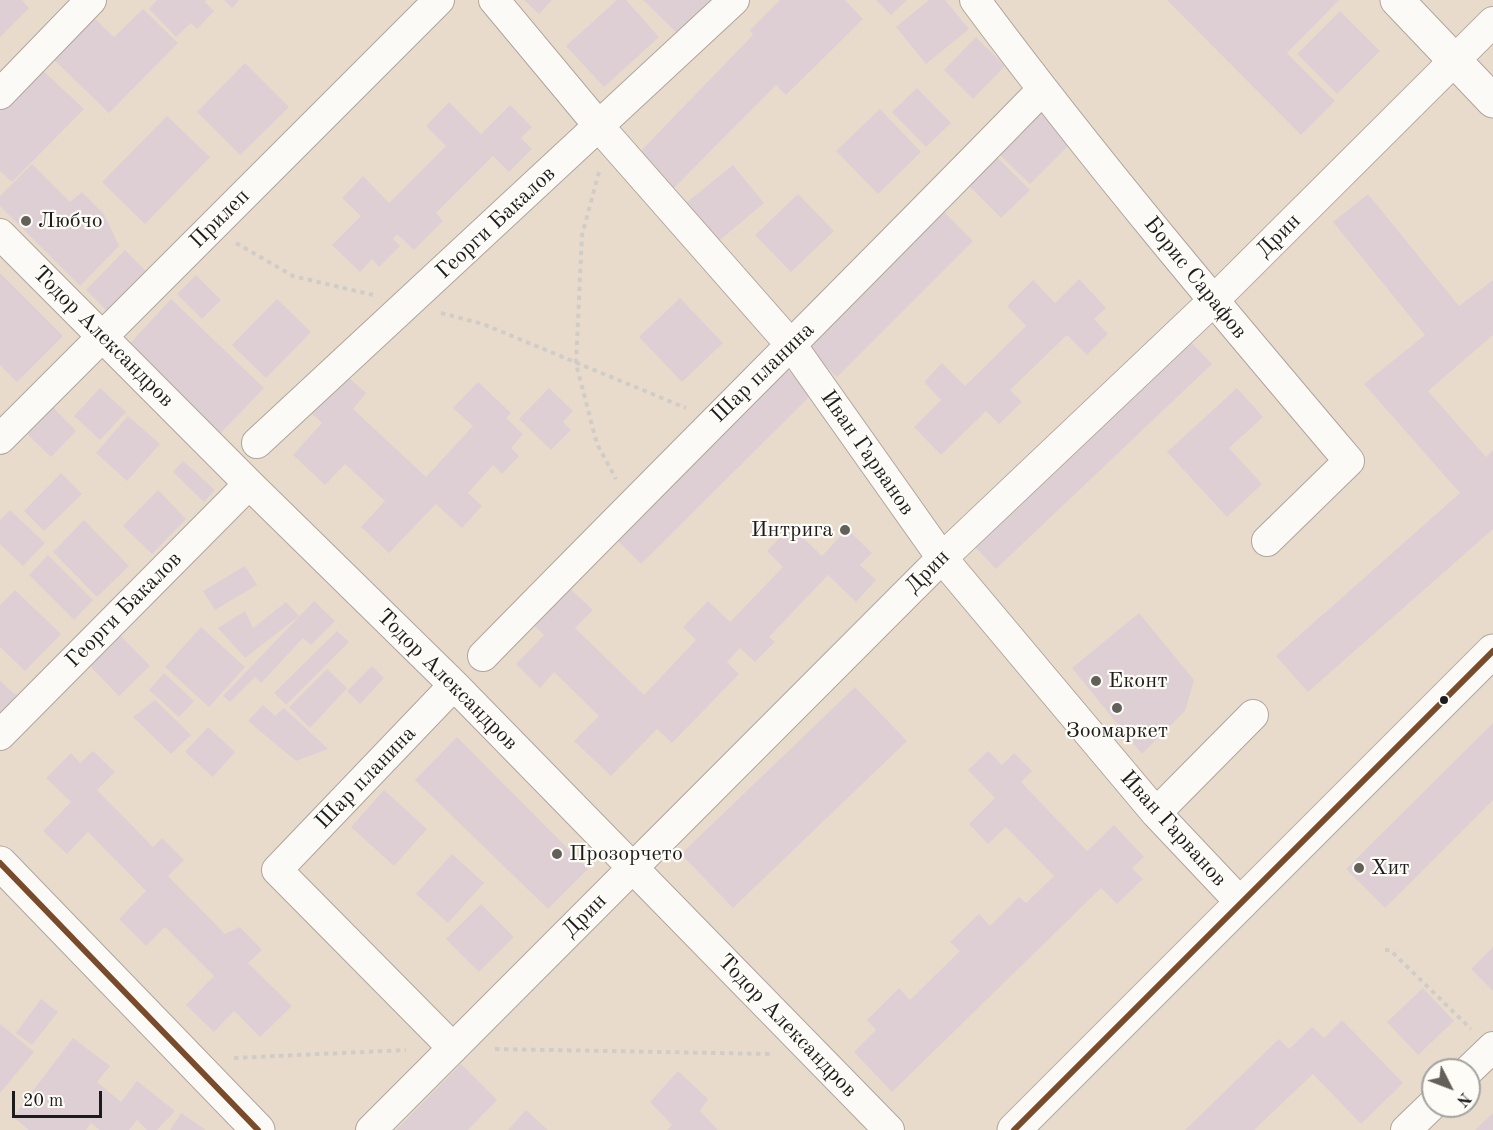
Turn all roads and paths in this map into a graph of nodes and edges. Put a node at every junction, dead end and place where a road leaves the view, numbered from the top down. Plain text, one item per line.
1 (91, 0) edge
2 (439, 0) edge
3 (494, 0) edge
4 (734, 0) edge
5 (975, 0) edge
6 (1397, 0) edge
7 (1493, 22) edge
8 (1455, 60) junction
9 (1042, 90) junction
10 (0, 94) edge
11 (1493, 101) edge
12 (604, 132) junction
13 (210, 229) junction
14 (0, 234) edge
15 (1213, 301) junction
16 (409, 304) junction
17 (103, 336) junction
18 (792, 346) junction
19 (576, 364) junction
20 (714, 420) junction
21 (0, 439) edge
22 (257, 443) dead end
23 (249, 484) junction
24 (630, 506) junction
25 (1266, 541) dead end
26 (942, 558) junction
27 (1493, 651) edge
28 (483, 656) dead end
29 (454, 685) junction
30 (1253, 715) dead end
31 (0, 735) edge
32 (1156, 813) junction
33 (0, 863) edge
34 (633, 868) junction
35 (1242, 904) junction
36 (1385, 950) dead end
37 (453, 1048) junction
38 (1492, 1048) edge
39 (815, 1055) junction
40 (1481, 1059) edge
41 (191, 1060) junction
42 (1421, 1116) edge
43 (258, 1130) edge
44 (371, 1130) edge
45 (889, 1130) edge
46 (1014, 1130) edge
47 (1406, 1130) edge

1 - 10 street
2 - 13 street, Прилеп
3 - 12 street, Иван Гарванов
4 - 12 street, Георги Бакалов
5 - 9 street, Борис Сарафов
6 - 8 street
7 - 8 street, Дрин
8 - 11 street
8 - 15 street, Дрин
9 - 15 street, Борис Сарафов
9 - 18 street, Шар планина
12 - 16 street, Георги Бакалов
12 - 18 street, Иван Гарванов
12 - 19 path
13 - 16 path
13 - 17 street, Прилеп
14 - 17 street, Тодор Александров
15 - 25 street, Борис Сарафов
15 - 26 street, Дрин
16 - 19 path
16 - 22 street, Георги Бакалов
17 - 21 street, Прилеп
17 - 23 street, Тодор Александров
18 - 20 street, Шар планина
18 - 26 street, Иван Гарванов
19 - 20 path
19 - 24 path
20 - 24 street, Шар планина
23 - 29 street, Тодор Александров
23 - 31 street, Георги Бакалов
24 - 28 street, Шар планина
26 - 32 street, Иван Гарванов
26 - 34 street, Дрин
27 - 35 street
29 - 34 street, Тодор Александров
29 - 37 street, Шар планина
30 - 32 street
32 - 35 street, Иван Гарванов
33 - 41 street
34 - 37 street, Дрин
34 - 39 street, Тодор Александров
35 - 46 street
36 - 38 path
37 - 39 path
37 - 41 path
37 - 44 street, Дрин
38 - 40 street
39 - 45 street, Тодор Александров
41 - 43 street
42 - 47 street

